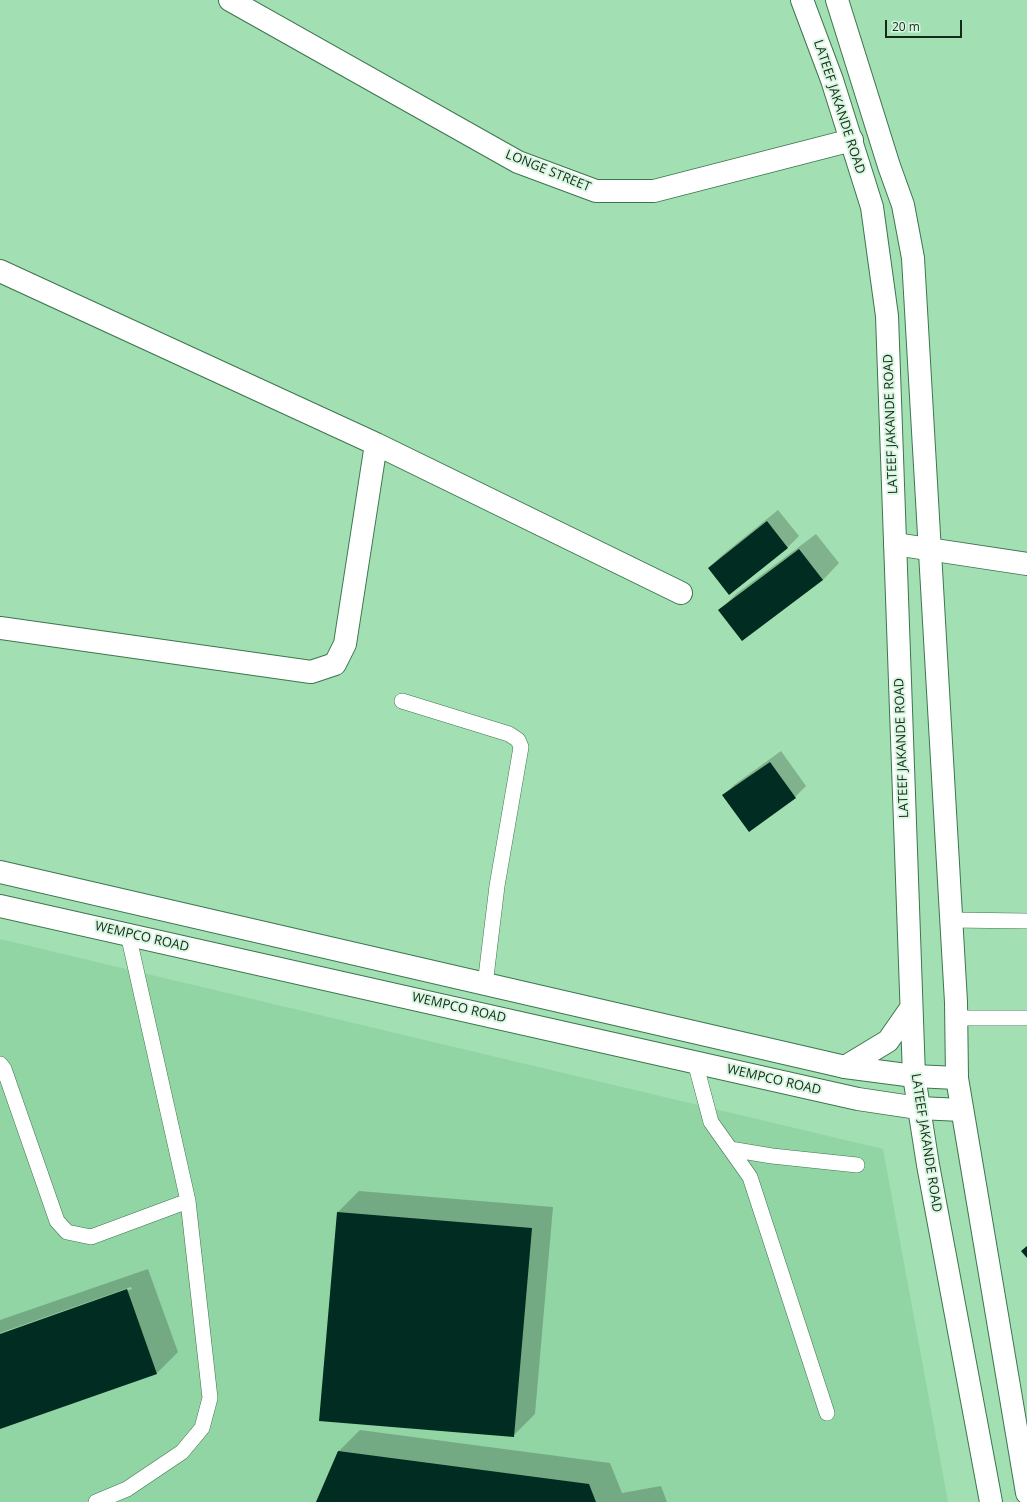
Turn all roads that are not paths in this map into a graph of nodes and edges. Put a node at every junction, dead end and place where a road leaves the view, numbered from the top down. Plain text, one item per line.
1 (230, 0) edge
2 (802, 0) edge
3 (837, 0) edge
4 (852, 140) junction
5 (0, 271) edge
6 (376, 444) junction
7 (895, 544) junction
8 (929, 549) junction
9 (1027, 564) edge
10 (681, 593) dead end
11 (0, 628) edge
12 (402, 701) dead end
13 (0, 872) edge
14 (0, 906) edge
15 (951, 920) junction
16 (1027, 921) edge
17 (128, 934) junction
18 (485, 985) junction
19 (911, 1008) junction
20 (956, 1018) junction
21 (1027, 1018) edge
22 (694, 1062) junction
23 (0, 1064) edge
24 (845, 1068) junction
25 (914, 1076) junction
26 (957, 1078) junction
27 (918, 1108) junction
28 (962, 1110) junction
29 (730, 1149) junction
30 (857, 1165) dead end
31 (188, 1201) junction
32 (827, 1413) dead end
33 (1027, 1493) edge
34 (96, 1502) edge
35 (991, 1502) edge

1 - 4 street, LONGE STREET
2 - 4 street, LATEEF JAKANDE ROAD
3 - 8 street
4 - 7 street, LATEEF JAKANDE ROAD
5 - 6 street
6 - 10 street
6 - 11 street
7 - 8 street
7 - 19 street, LATEEF JAKANDE ROAD
8 - 9 street
8 - 15 street
12 - 18 lane
13 - 18 street
14 - 17 street, WEMPCO ROAD
15 - 16 lane
15 - 20 street
17 - 22 street, WEMPCO ROAD
17 - 31 lane
18 - 24 street
19 - 24 street
19 - 25 street, LATEEF JAKANDE ROAD
20 - 21 lane
20 - 26 street
22 - 27 street, WEMPCO ROAD
22 - 29 lane
23 - 31 lane
24 - 25 street
25 - 26 street
25 - 27 street, LATEEF JAKANDE ROAD
26 - 28 street
27 - 28 street, WEMPCO ROAD
27 - 35 street, LATEEF JAKANDE ROAD
28 - 33 street
29 - 30 lane
29 - 32 lane
31 - 34 lane

